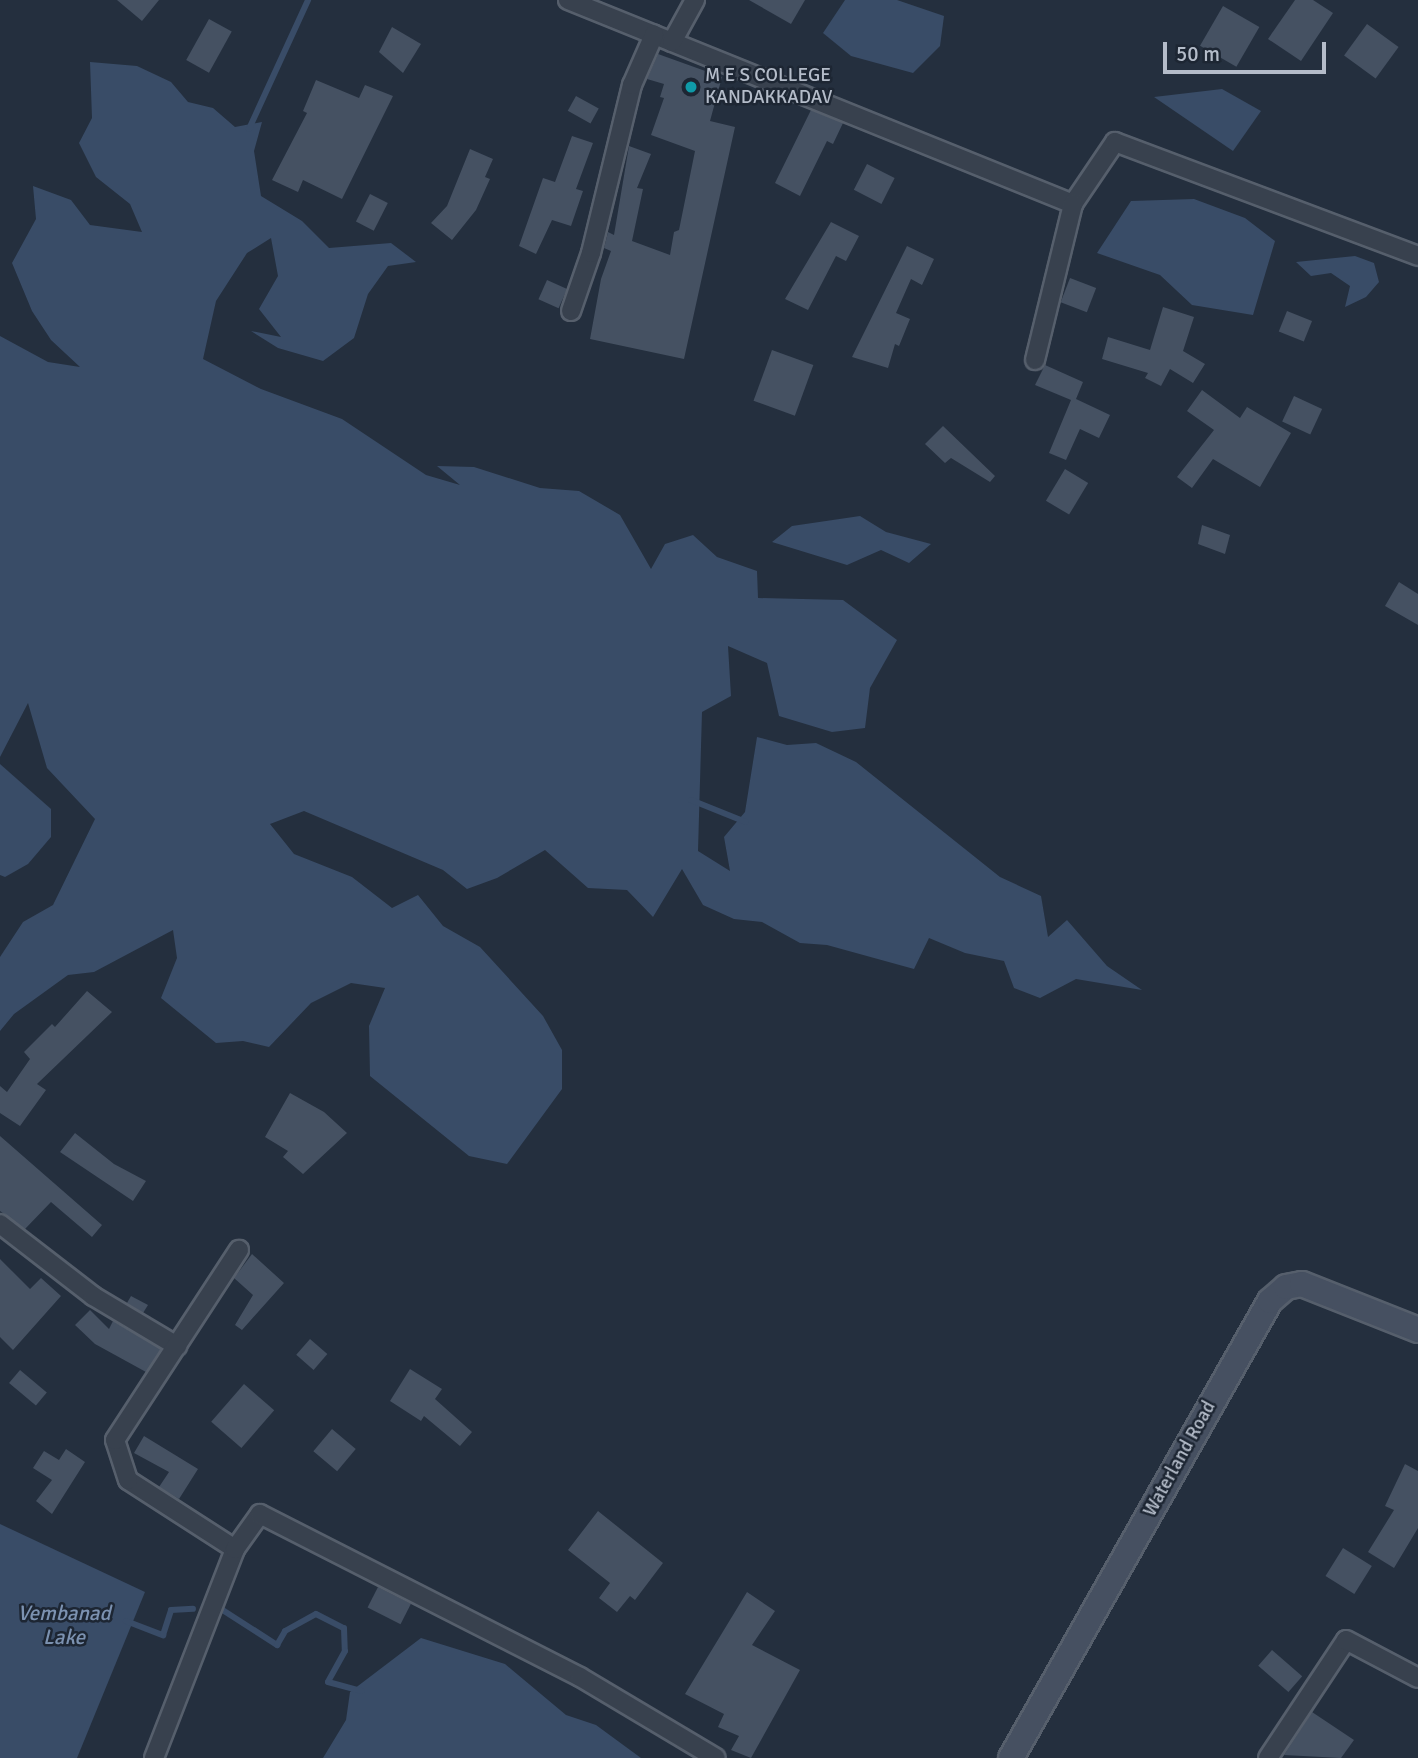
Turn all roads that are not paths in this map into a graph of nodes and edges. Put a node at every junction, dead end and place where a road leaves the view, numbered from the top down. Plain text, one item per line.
1 (568, 0) edge
2 (695, 0) edge
3 (654, 35) junction
4 (672, 42) junction
5 (1073, 205) junction
6 (1418, 256) edge
7 (571, 311) dead end
8 (1035, 360) dead end
9 (0, 1224) edge
10 (239, 1250) dead end
11 (1418, 1330) edge
12 (177, 1346) junction
13 (235, 1549) junction
14 (1418, 1678) edge
15 (154, 1758) edge
16 (716, 1758) edge
17 (1011, 1758) edge
18 (1268, 1758) edge

1 - 3 street
2 - 4 street
3 - 4 street
3 - 7 street
4 - 5 street
5 - 6 street
5 - 8 street
9 - 12 street
10 - 12 street
11 - 17 main road, Waterland Road
12 - 13 street
13 - 15 street
13 - 16 street
14 - 18 street

